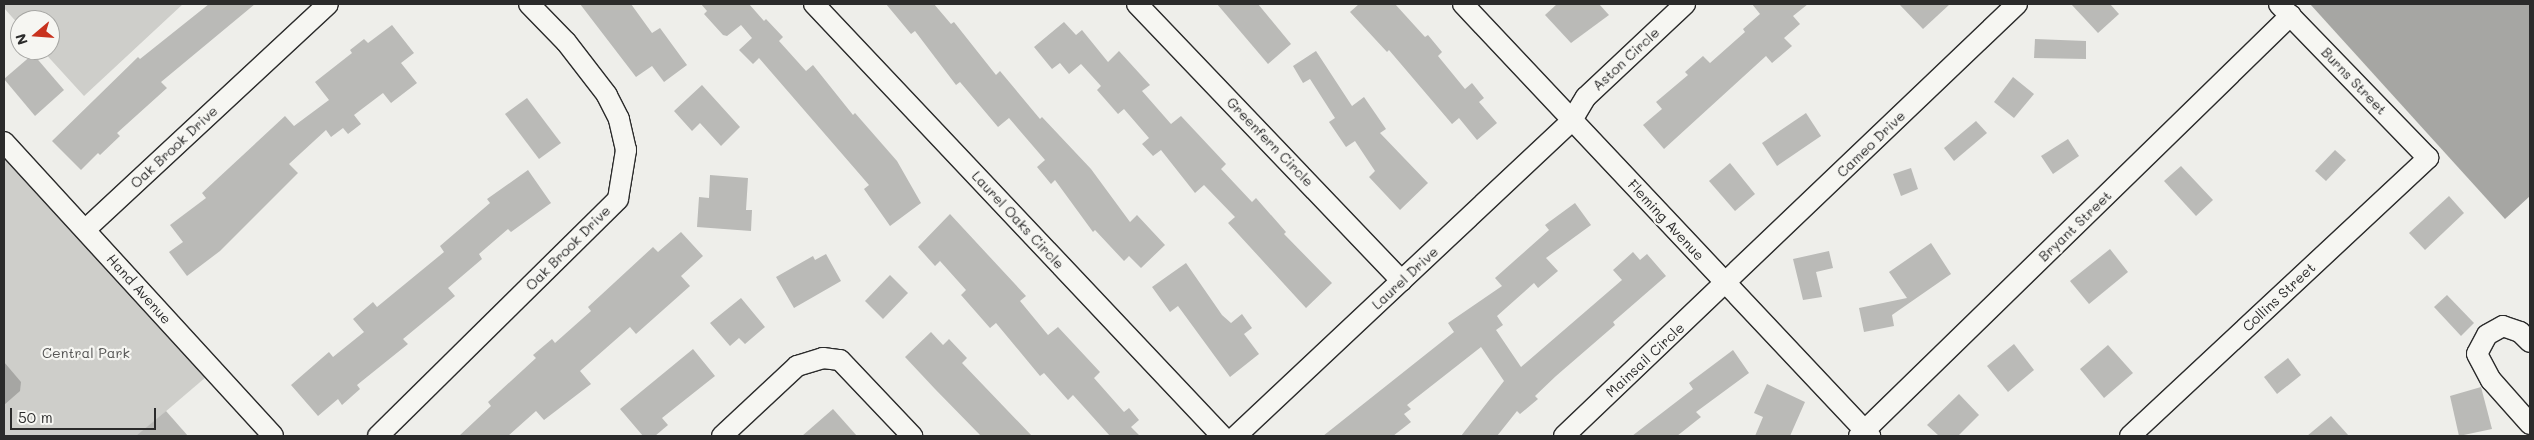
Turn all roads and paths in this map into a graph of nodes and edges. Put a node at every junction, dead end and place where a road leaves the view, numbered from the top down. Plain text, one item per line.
1 (328, 4) edge
2 (529, 4) edge
3 (814, 4) edge
4 (1137, 4) edge
5 (1463, 4) edge
6 (1685, 4) edge
7 (2016, 4) edge
8 (2285, 10) edge
9 (1572, 120) junction
10 (4, 142) edge
11 (2428, 158) joint
12 (86, 229) junction
13 (1402, 281) junction
14 (1726, 283) junction
15 (2530, 342) edge
16 (2530, 424) edge
17 (1865, 434) edge
18 (273, 436) edge
19 (378, 436) edge
20 (722, 436) edge
21 (912, 436) edge
22 (1222, 436) edge
23 (1236, 436) edge
24 (1564, 436) edge
25 (2130, 436) edge

1 - 12 street, Oak Brook Drive
2 - 19 street, Oak Brook Drive
3 - 22 street, Laurel Oaks Circle
4 - 13 street, Greenfern Circle
5 - 9 street, Fleming Avenue
6 - 9 street, Aston Circle
7 - 14 street, Cameo Drive
8 - 11 street, Burns Street
8 - 17 street, Bryant Street
9 - 13 street, Laurel Drive
9 - 14 street, Fleming Avenue
10 - 12 street, Hand Avenue
11 - 25 street, Collins Street
12 - 18 street, Hand Avenue
13 - 23 street, Laurel Drive
14 - 17 street, Fleming Avenue
14 - 24 street, Mainsail Circle
15 - 16 street
20 - 21 street

